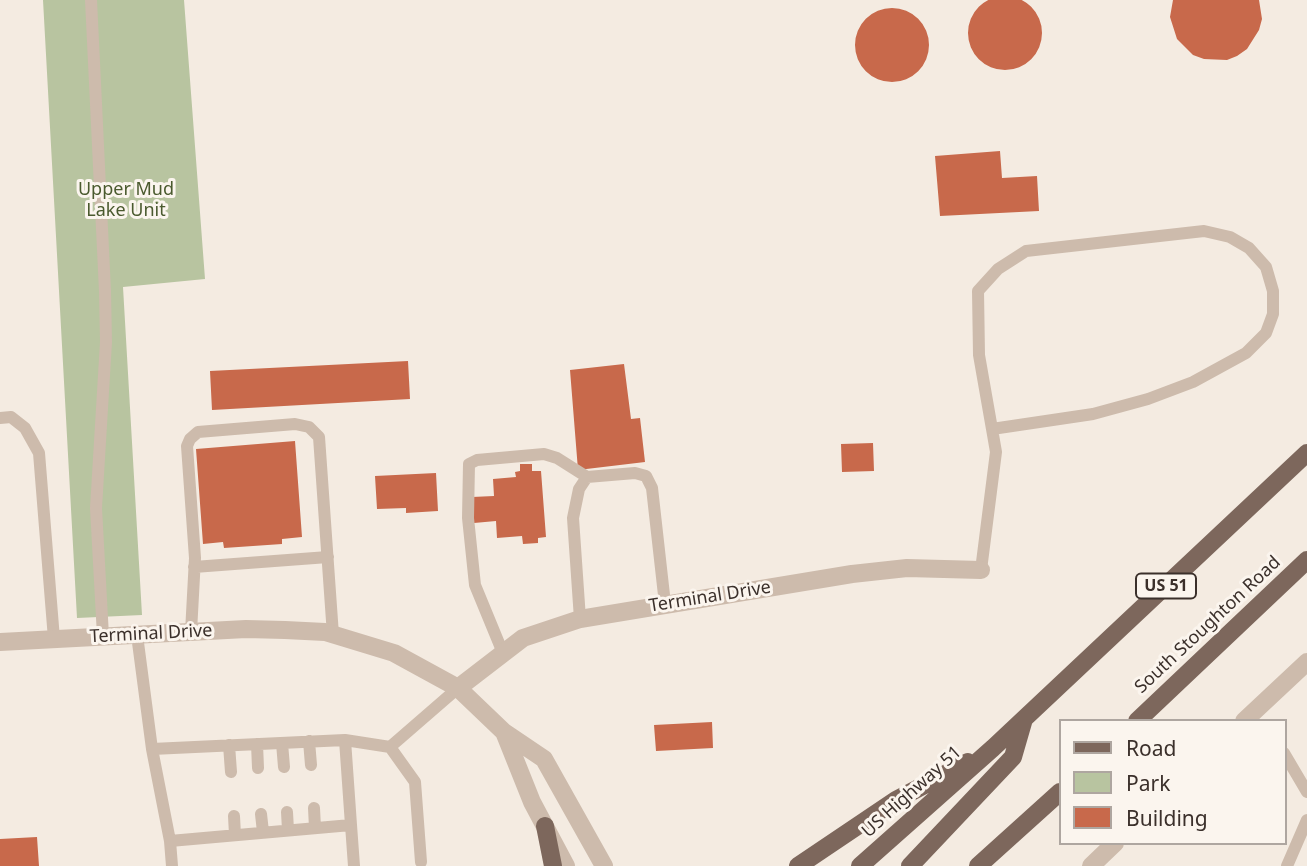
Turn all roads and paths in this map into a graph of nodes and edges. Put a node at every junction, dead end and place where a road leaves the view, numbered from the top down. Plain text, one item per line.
1 (91, 0) edge
2 (0, 418) edge
3 (992, 429) junction
4 (1307, 453) edge
5 (587, 477) junction
6 (328, 557) junction
7 (1307, 560) edge
8 (194, 568) junction
9 (981, 570) joint
10 (665, 604) junction
11 (580, 619) junction
12 (191, 632) junction
13 (137, 635) junction
14 (334, 635) junction
15 (103, 636) junction
16 (54, 639) junction
17 (0, 642) edge
18 (503, 653) junction
19 (1307, 662) edge
20 (458, 688) junction
21 (1251, 718) edge
22 (1024, 719) junction
23 (1139, 719) edge
24 (504, 732) junction
25 (345, 740) junction
26 (309, 741) junction
27 (282, 743) junction
28 (257, 744) junction
29 (229, 745) junction
30 (390, 747) junction
31 (993, 748) junction
32 (152, 749) junction
33 (1286, 756) edge
34 (311, 765) dead end
35 (284, 767) dead end
36 (258, 768) dead end
37 (231, 772) dead end
38 (1307, 792) edge
39 (1058, 794) edge
40 (314, 808) dead end
41 (287, 812) dead end
42 (261, 814) dead end
43 (234, 816) dead end
44 (1307, 820) edge
45 (351, 825) junction
46 (545, 826) junction
47 (315, 828) junction
48 (288, 830) junction
49 (262, 832) junction
50 (235, 835) junction
51 (170, 841) junction
52 (1113, 845) edge
53 (421, 862) dead end
54 (172, 866) edge
55 (354, 866) edge
56 (554, 866) edge
57 (566, 866) edge
58 (604, 866) edge
59 (798, 866) edge
60 (860, 866) edge
61 (910, 866) edge
62 (978, 866) edge
63 (1090, 866) edge
64 (1287, 866) edge

1 - 15 lane
2 - 16 lane
3 - 3 lane
3 - 9 lane
4 - 22 main road, US 51
5 - 10 lane
5 - 11 lane
5 - 18 lane
6 - 8 lane
6 - 8 lane
6 - 14 lane
7 - 23 main road, South Stoughton Road
8 - 12 lane
9 - 10 street, Terminal Drive
10 - 11 street, Terminal Drive
11 - 18 street, Terminal Drive
12 - 13 street, Terminal Drive
12 - 14 street, Terminal Drive
13 - 15 street, Terminal Drive
13 - 32 lane
14 - 20 street, Terminal Drive
15 - 16 street, Terminal Drive
16 - 17 street, Terminal Drive
18 - 20 street, Terminal Drive
19 - 21 street
20 - 24 street, Terminal Drive
20 - 30 lane
22 - 31 main road, US 51
22 - 61 main road
24 - 46 street, Terminal Drive
24 - 58 street, Terminal Drive
25 - 26 lane
25 - 30 lane
25 - 45 lane
26 - 27 lane
26 - 34 lane
27 - 28 lane
27 - 35 lane
28 - 29 lane
28 - 36 lane
29 - 32 lane
29 - 37 lane
30 - 53 lane
31 - 59 main road
31 - 60 main road, US Highway 51 / US 51
32 - 51 lane
33 - 38 lane
39 - 62 main road
40 - 47 lane
41 - 48 lane
42 - 49 lane
43 - 50 lane
44 - 64 lane
45 - 47 lane
45 - 55 lane
46 - 56 main road
46 - 57 street, Terminal Drive
47 - 48 lane
48 - 49 lane
49 - 50 lane
50 - 51 lane
51 - 54 lane
52 - 63 street

